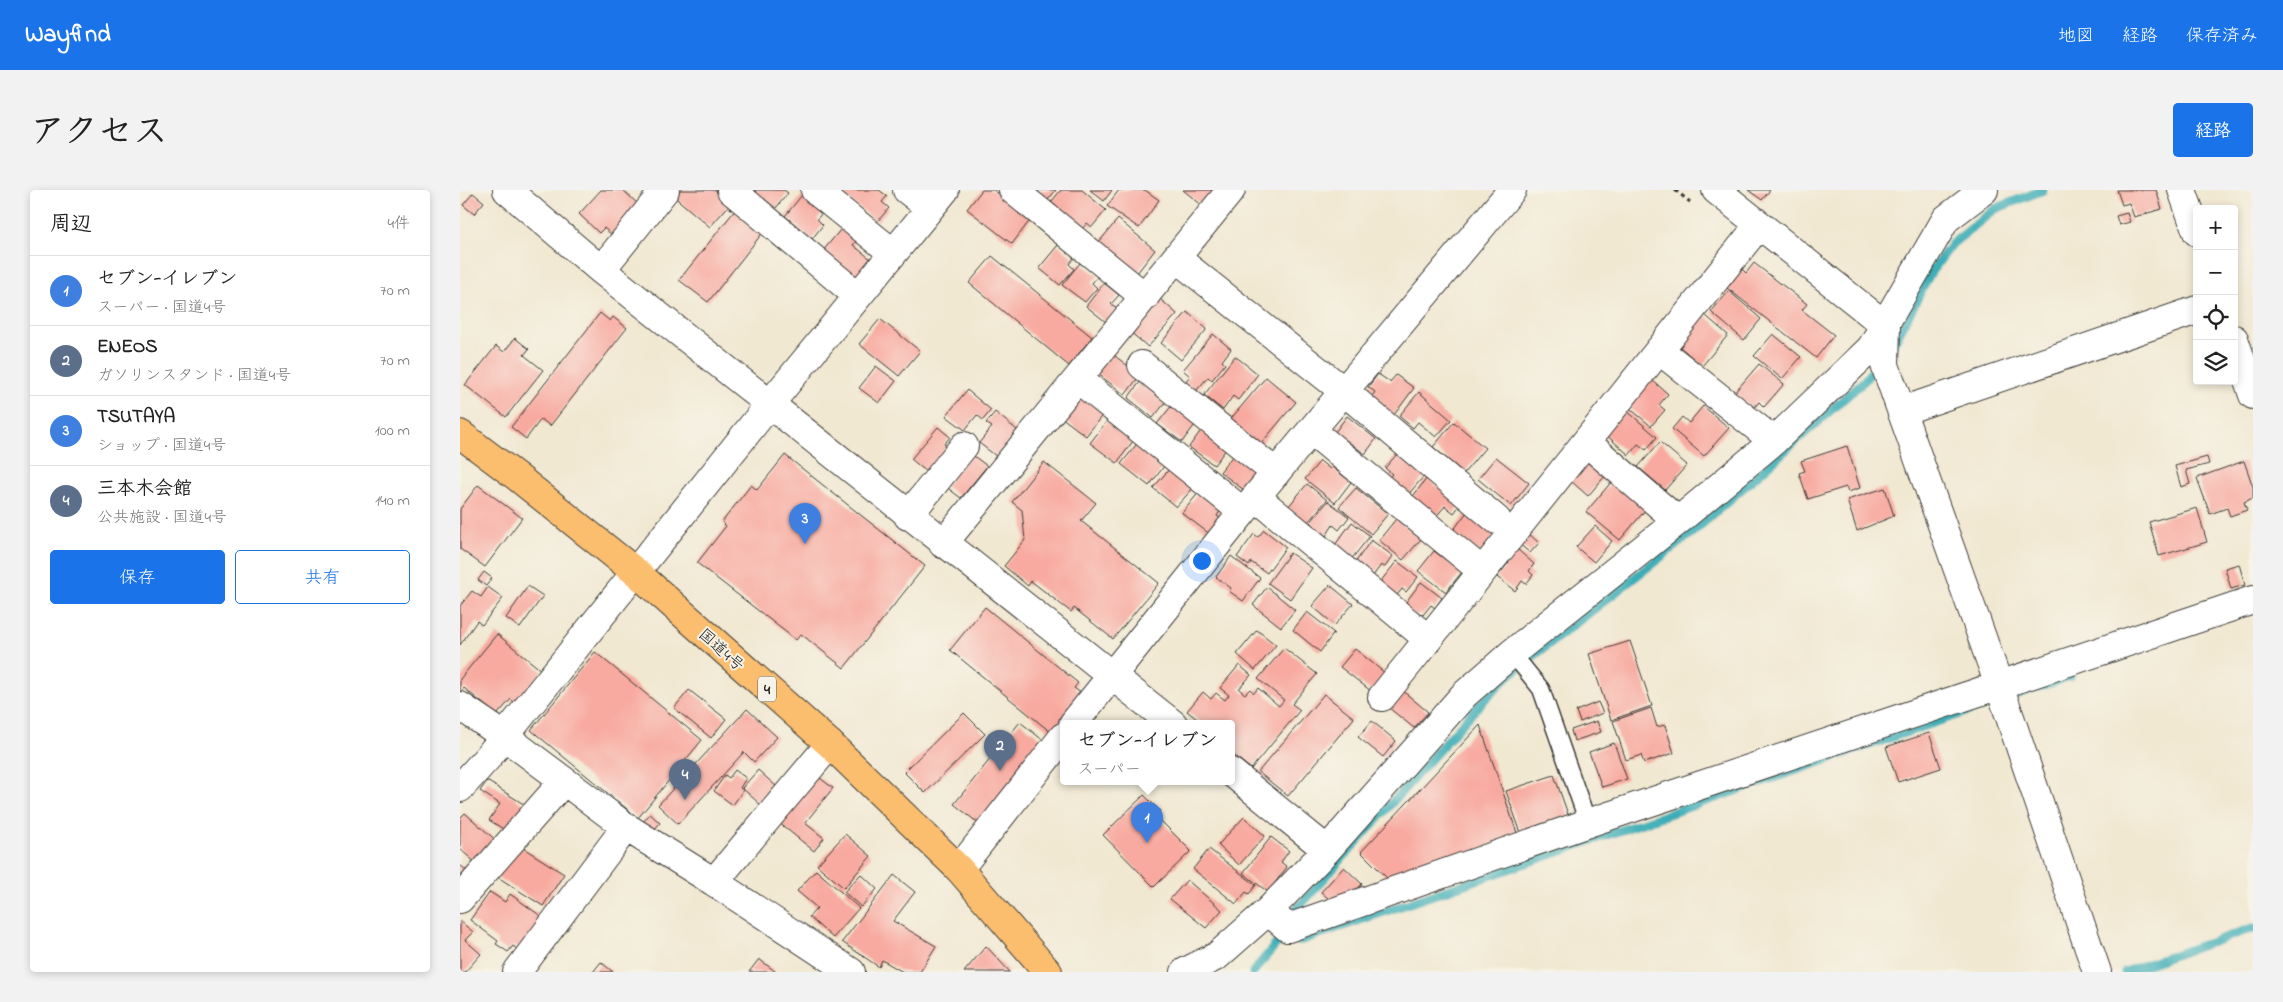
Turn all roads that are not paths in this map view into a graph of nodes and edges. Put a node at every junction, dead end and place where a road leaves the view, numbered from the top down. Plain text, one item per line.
1 (507, 190) edge
2 (665, 190) edge
3 (731, 190) edge
4 (815, 190) edge
5 (907, 190) edge
6 (1013, 190) edge
7 (1231, 190) edge
8 (1512, 190) edge
9 (1716, 190) edge
10 (1984, 190) edge
11 (2182, 190) edge
12 (938, 199) edge
13 (2193, 221) edge
14 (1759, 225) junction
15 (893, 254) junction
16 (1176, 258) junction
17 (601, 270) junction
18 (858, 296) junction
19 (1145, 297) junction
20 (2193, 311) edge
21 (1886, 326) junction
22 (2234, 340) edge
23 (1659, 350) junction
24 (1142, 365) dead end
25 (1078, 379) junction
26 (1345, 392) junction
27 (2253, 395) edge
28 (769, 405) junction
29 (1902, 411) junction
30 (1312, 431) junction
31 (460, 434) edge
32 (1774, 441) junction
33 (1586, 442) junction
34 (964, 446) dead end
35 (1276, 473) junction
36 (1249, 505) junction
37 (908, 516) junction
38 (1497, 520) dead end
39 (1678, 521) junction
40 (943, 544) junction
41 (1482, 572) junction
42 (636, 573) junction
43 (2253, 600) edge
44 (1428, 639) junction
45 (1512, 653) junction
46 (1112, 675) junction
47 (1999, 685) junction
48 (1382, 697) dead end
49 (460, 706) edge
50 (1076, 720) edge
51 (1168, 720) edge
52 (504, 736) junction
53 (1060, 741) edge
54 (830, 744) junction
55 (1235, 775) edge
56 (564, 781) junction
57 (460, 788) edge
58 (1588, 823) junction
59 (626, 827) junction
60 (1327, 850) junction
61 (959, 869) junction
62 (714, 882) junction
63 (460, 899) edge
64 (1268, 911) junction
65 (517, 972) edge
66 (851, 972) edge
67 (1048, 972) edge
68 (1185, 972) edge
69 (2097, 972) edge

1 - 17 street
2 - 17 street
3 - 18 street
4 - 15 street
5 - 12 street
6 - 19 street
7 - 16 street
8 - 26 street
9 - 14 street
10 - 21 street
11 - 13 street
12 - 15 street
14 - 21 street
14 - 23 street
15 - 18 street
16 - 19 street
16 - 26 street
17 - 28 street
18 - 28 street
19 - 25 street
20 - 29 street
21 - 29 street
21 - 32 street
22 - 27 street
23 - 32 street
23 - 33 street
24 - 35 street
25 - 36 street
25 - 40 street
26 - 30 street
26 - 38 street
28 - 37 street
28 - 42 street
29 - 47 street
30 - 35 street
30 - 41 street
31 - 42 highway, 国道4号 / 4
32 - 39 street
33 - 39 street
33 - 41 street
34 - 37 street
35 - 36 street
36 - 44 street
36 - 46 street
37 - 40 street
39 - 45 street
40 - 46 street
41 - 44 street
42 - 52 street
42 - 54 highway, 国道4号 / 4
43 - 47 street
44 - 48 street
45 - 58 lane
45 - 60 street
46 - 50 street
46 - 51 street
47 - 58 street
47 - 69 street
49 - 52 street
52 - 56 street
52 - 57 street
53 - 61 street
54 - 61 highway, 国道4号 / 4
54 - 62 street
55 - 60 street
56 - 59 street
56 - 63 street
58 - 64 street
59 - 62 street
59 - 65 street
60 - 64 street
61 - 67 highway, 国道4号 / 4
62 - 66 street
64 - 68 street

